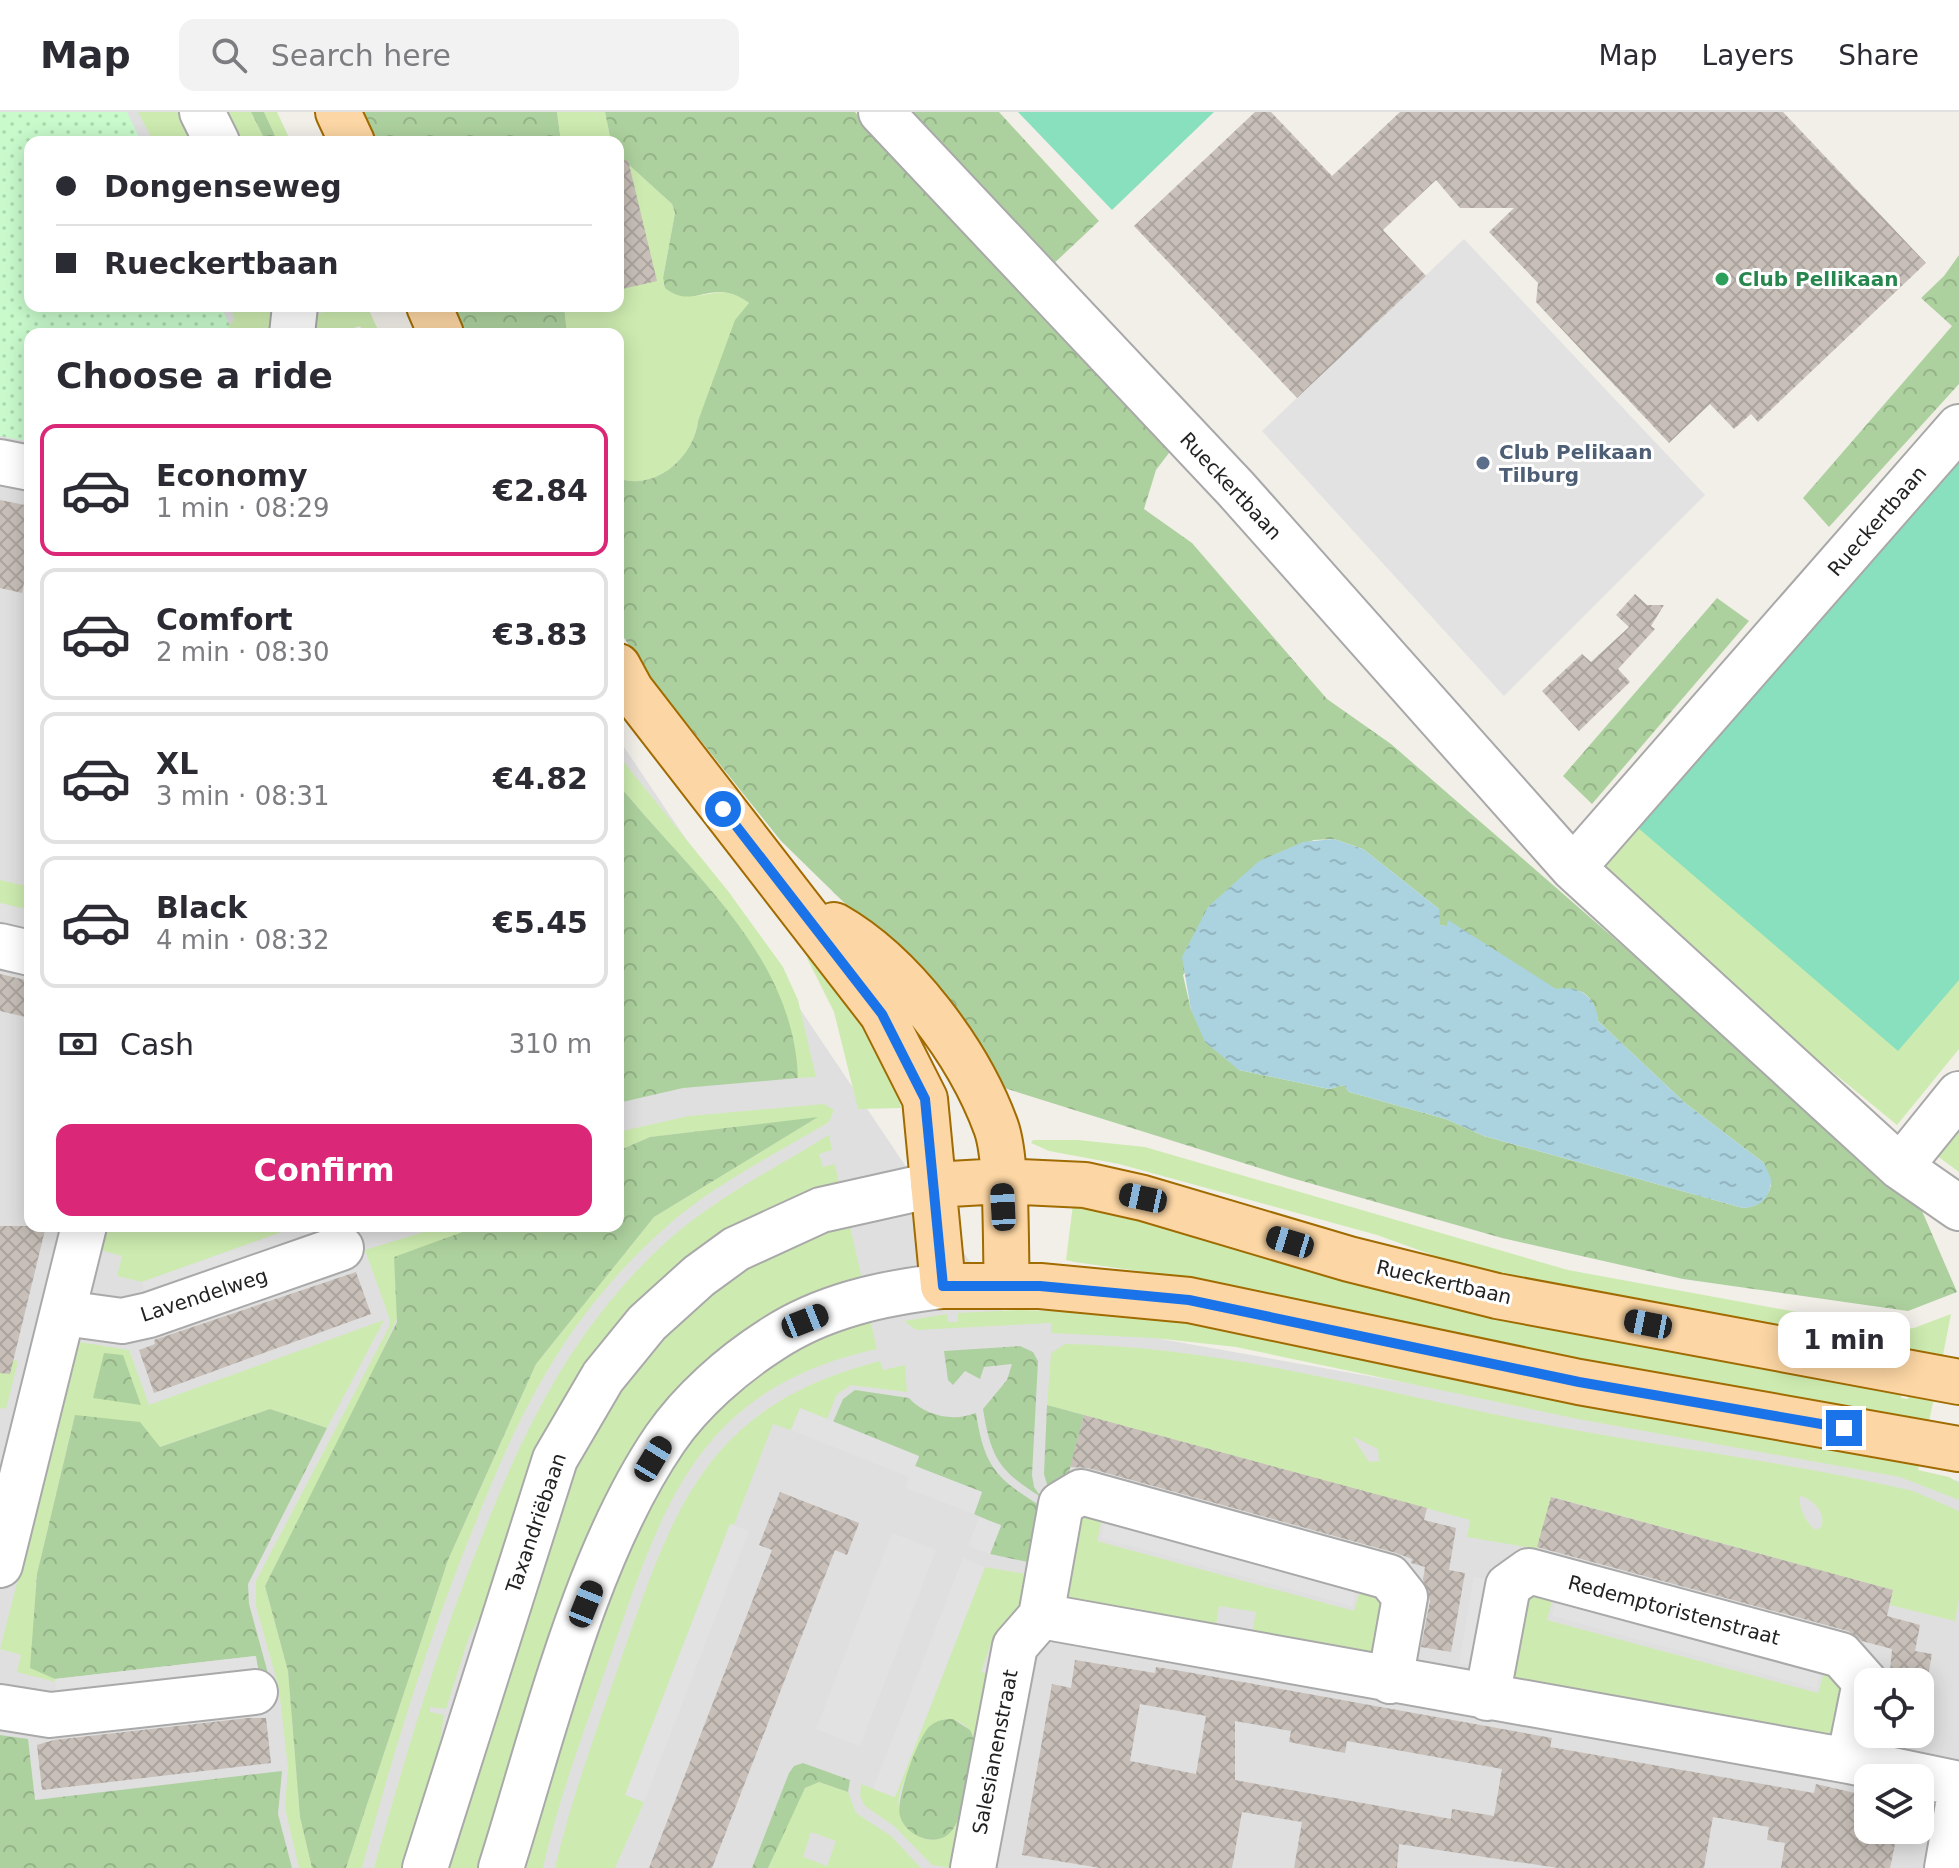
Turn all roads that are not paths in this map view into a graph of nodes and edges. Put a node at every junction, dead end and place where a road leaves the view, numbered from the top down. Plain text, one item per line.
1 (202, 112) edge
2 (338, 112) edge
3 (881, 112) edge
4 (214, 136) edge
5 (349, 136) edge
6 (1959, 427) edge
7 (0, 462) edge
8 (24, 467) edge
9 (624, 677) edge
10 (1573, 868) junction
11 (797, 904) junction
12 (0, 946) edge
13 (24, 952) edge
14 (1959, 1094) edge
15 (1900, 1167) junction
16 (1002, 1181) junction
17 (933, 1185) junction
18 (1959, 1208) edge
19 (83, 1232) edge
20 (341, 1248) dead end
21 (943, 1286) junction
22 (1007, 1286) junction
23 (64, 1313) junction
24 (1959, 1382) edge
25 (17, 1423) edge
26 (1959, 1449) edge
27 (0, 1565) edge
28 (1041, 1616) junction
29 (1390, 1681) junction
30 (255, 1692) dead end
31 (1487, 1698) junction
32 (0, 1707) edge
33 (1849, 1761) junction
34 (1959, 1784) edge
35 (1959, 1799) edge
36 (425, 1868) edge
37 (501, 1868) edge
38 (973, 1868) edge
39 (1947, 1868) edge

1 - 4 street
2 - 5 main road
3 - 10 street, Rueckertbaan
6 - 10 street, Rueckertbaan
7 - 8 street
9 - 11 main road
10 - 15 street, Rueckertbaan
11 - 16 main road
11 - 17 main road
12 - 13 street
14 - 15 street
15 - 18 street, Rueckertbaan
16 - 17 main road, Rueckertbaan
16 - 22 main road
16 - 24 main road, Rueckertbaan
17 - 21 main road
17 - 36 street, Taxandriëbaan
19 - 23 street
20 - 23 street, Lavendelweg
21 - 22 main road
21 - 37 street
22 - 26 main road
23 - 25 street
25 - 27 street
28 - 29 street
28 - 29 street
28 - 38 street, Salesianenstraat
29 - 31 street
30 - 32 street
31 - 33 street
31 - 33 street, Redemptoristenstraat
33 - 34 street
35 - 39 street

